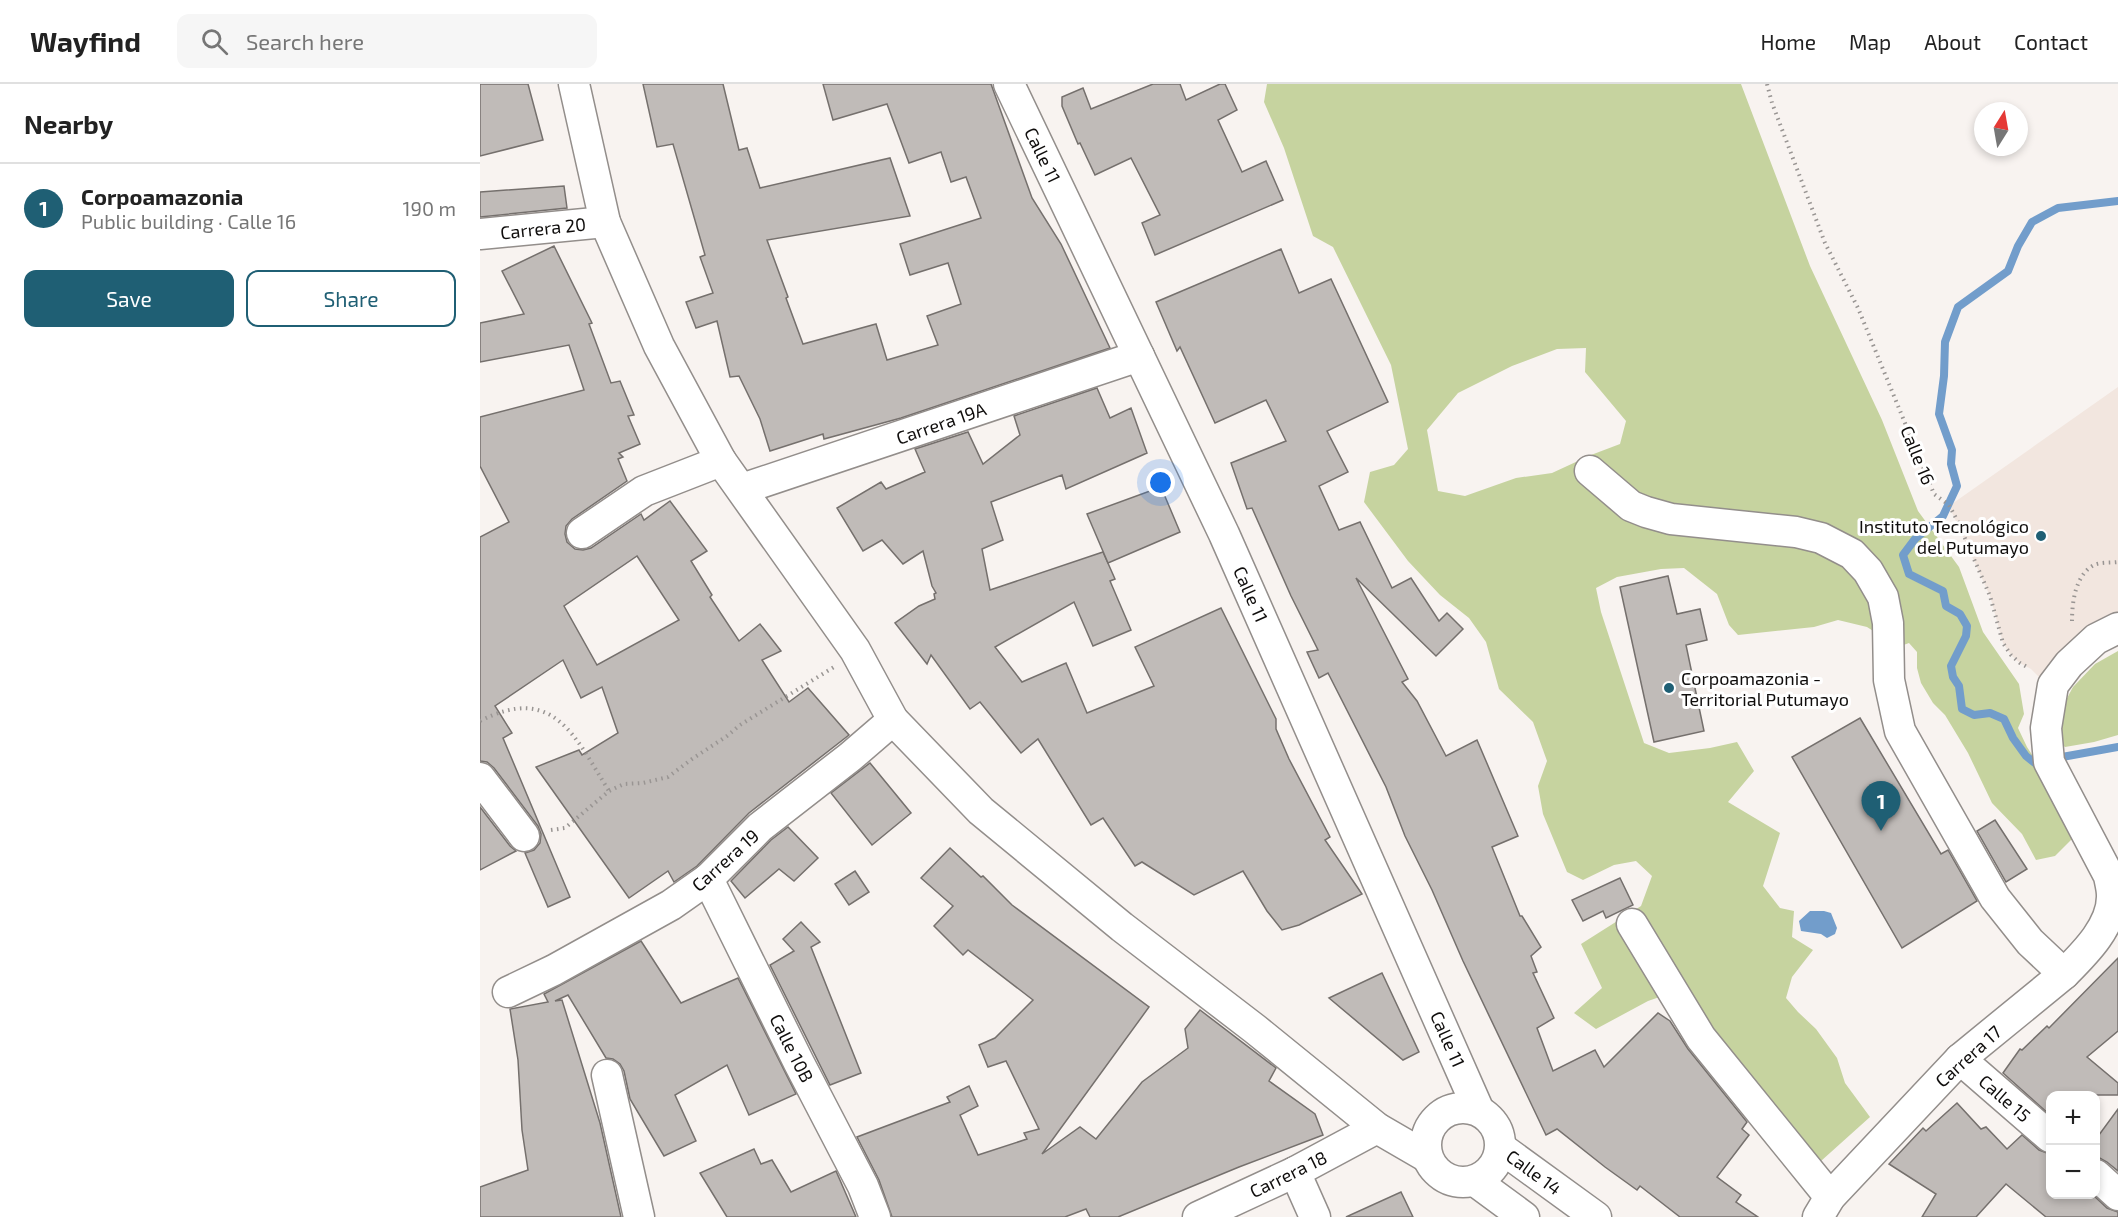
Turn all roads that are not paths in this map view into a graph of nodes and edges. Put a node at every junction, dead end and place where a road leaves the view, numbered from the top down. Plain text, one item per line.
1 (574, 84) edge
2 (1009, 84) edge
3 (605, 222) junction
4 (480, 234) edge
5 (1139, 356) junction
6 (721, 461) junction
7 (1590, 471) dead end
8 (742, 489) junction
9 (582, 533) dead end
10 (2118, 627) edge
11 (893, 720) junction
12 (480, 778) edge
13 (524, 836) road end
14 (708, 879) junction
15 (2115, 895) edge
16 (1632, 924) dead end
17 (2064, 974) junction
18 (508, 992) dead end
19 (1960, 1059) junction
20 (607, 1075) dead end
21 (1479, 1111) junction
22 (1377, 1128) junction
23 (2046, 1134) edge
24 (1501, 1148) junction
25 (1427, 1157) junction
26 (1295, 1172) junction
27 (2100, 1179) edge
28 (1475, 1181) junction
29 (2118, 1195) edge
30 (1824, 1207) edge
31 (639, 1217) edge
32 (875, 1217) edge
33 (1198, 1217) edge
34 (1315, 1217) edge
35 (1524, 1217) edge
36 (1596, 1217) edge

1 - 3 street
2 - 5 street, Calle 11
3 - 4 street, Carrera 20
3 - 6 street
5 - 8 street, Carrera 19A
5 - 21 street, Calle 11
6 - 8 street
6 - 9 street
7 - 17 street
8 - 11 street
10 - 15 street
11 - 14 street, Carrera 19
11 - 22 street
12 - 13 street
14 - 18 street, Carrera 19
14 - 32 street, Calle 10B
15 - 17 street, Carrera 17
16 - 30 street
17 - 19 street, Carrera 17
19 - 23 street, Calle 15
19 - 30 street, Carrera 17
20 - 31 street
21 - 24 street
21 - 25 street
22 - 25 street
22 - 26 street, Carrera 18
24 - 28 street
24 - 36 street, Calle 14
25 - 28 street
26 - 33 street, Carrera 18
26 - 34 street
27 - 29 street
28 - 35 street

